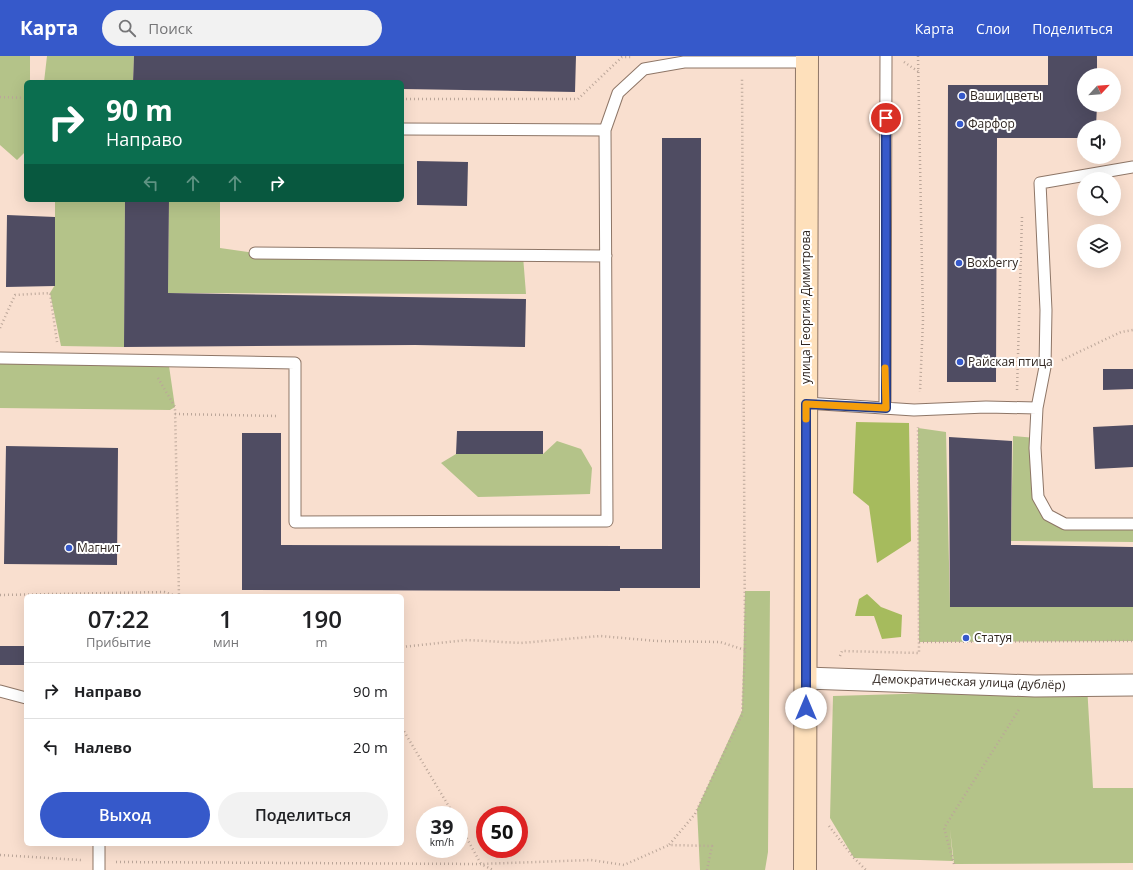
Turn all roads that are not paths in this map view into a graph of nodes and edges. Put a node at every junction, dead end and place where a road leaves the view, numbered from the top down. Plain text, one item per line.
1 (886, 56) edge
2 (807, 59) edge
3 (404, 129) edge
4 (606, 130) junction
5 (1133, 167) edge
6 (255, 253) dead end
7 (606, 256) junction
8 (0, 358) edge
9 (806, 404) junction
10 (886, 408) junction
11 (1037, 408) junction
12 (1133, 524) edge
13 (806, 678) junction
14 (1133, 685) edge
15 (0, 691) edge
16 (24, 697) edge
17 (99, 846) edge
18 (99, 866) edge
19 (806, 870) edge

1 - 10 lane
2 - 4 lane
2 - 9 main road, улица Георгия Димитрова
3 - 4 lane
4 - 7 lane
5 - 11 lane
6 - 7 lane
7 - 8 lane
9 - 10 lane
9 - 13 main road, улица Георгия Димитрова
10 - 11 lane
11 - 12 lane
13 - 14 street, Демократическая улица (дублёр)
13 - 19 main road, улица Георгия Димитрова
15 - 16 lane
17 - 18 lane

